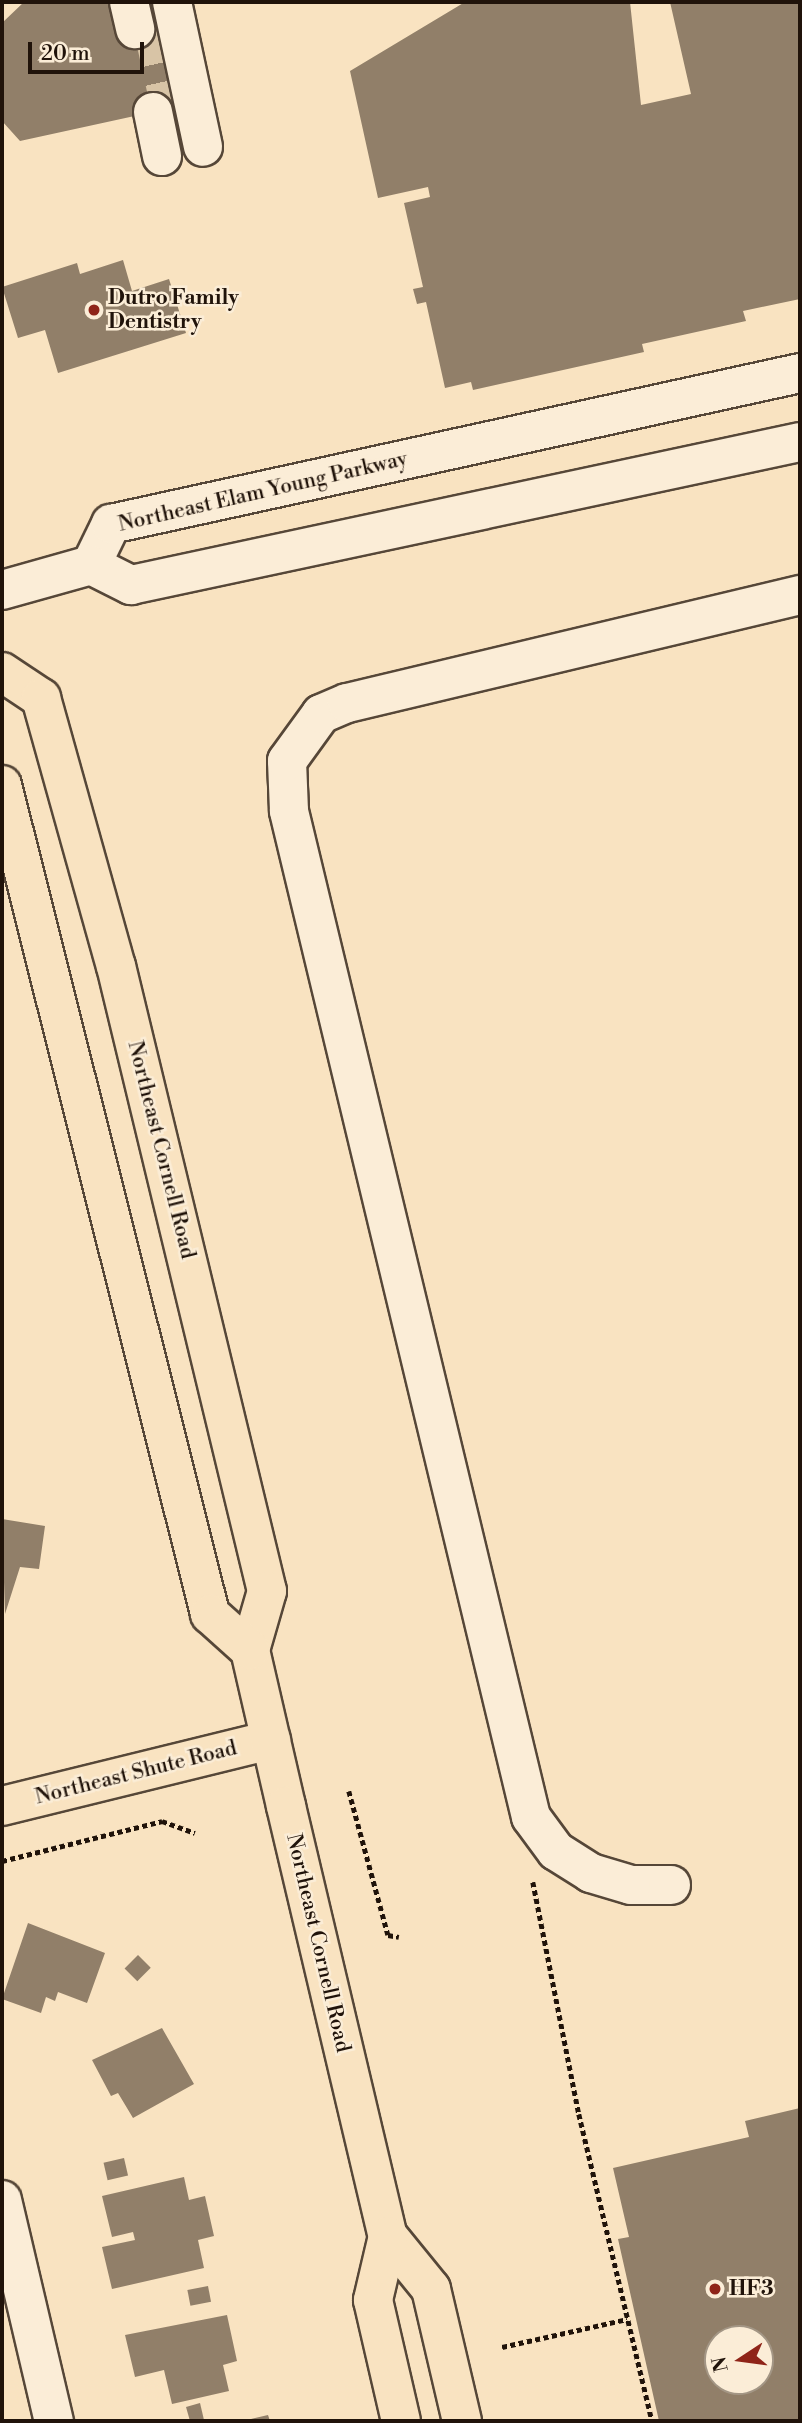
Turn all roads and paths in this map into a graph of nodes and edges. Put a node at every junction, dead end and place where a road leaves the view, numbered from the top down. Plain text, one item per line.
1 (147, 12) edge
2 (162, 110) tunnel mouth
3 (800, 373) edge
4 (800, 442) edge
5 (91, 565) junction
6 (2, 590) edge
7 (800, 595) edge
8 (2, 672) edge
9 (2, 785) edge
10 (250, 1650) junction
11 (271, 1740) junction
12 (349, 1791) dead end
13 (2, 1806) edge
14 (195, 1833) dead end
15 (556, 1851) junction
16 (2, 1861) edge
17 (671, 1885) dead end
18 (399, 1937) dead end
19 (2, 2200) edge
20 (388, 2236) junction
21 (628, 2319) junction
22 (502, 2347) dead end
23 (54, 2421) edge
24 (401, 2421) edge
25 (462, 2421) edge
26 (652, 2421) edge

1 - 2 street
3 - 5 street, Northeast Elam Young Parkway
4 - 5 street
5 - 6 street
7 - 15 street
8 - 10 main road, Northeast Cornell Road
9 - 10 main road
10 - 11 main road, Northeast Cornell Road
11 - 13 main road, Northeast Shute Road
11 - 20 main road, Northeast Cornell Road
12 - 18 path
14 - 16 path
15 - 17 street
15 - 21 path
19 - 23 street
20 - 24 main road, Northeast Cornell Road
20 - 25 main road, Northeast Cornell Road
21 - 22 path
21 - 26 path

